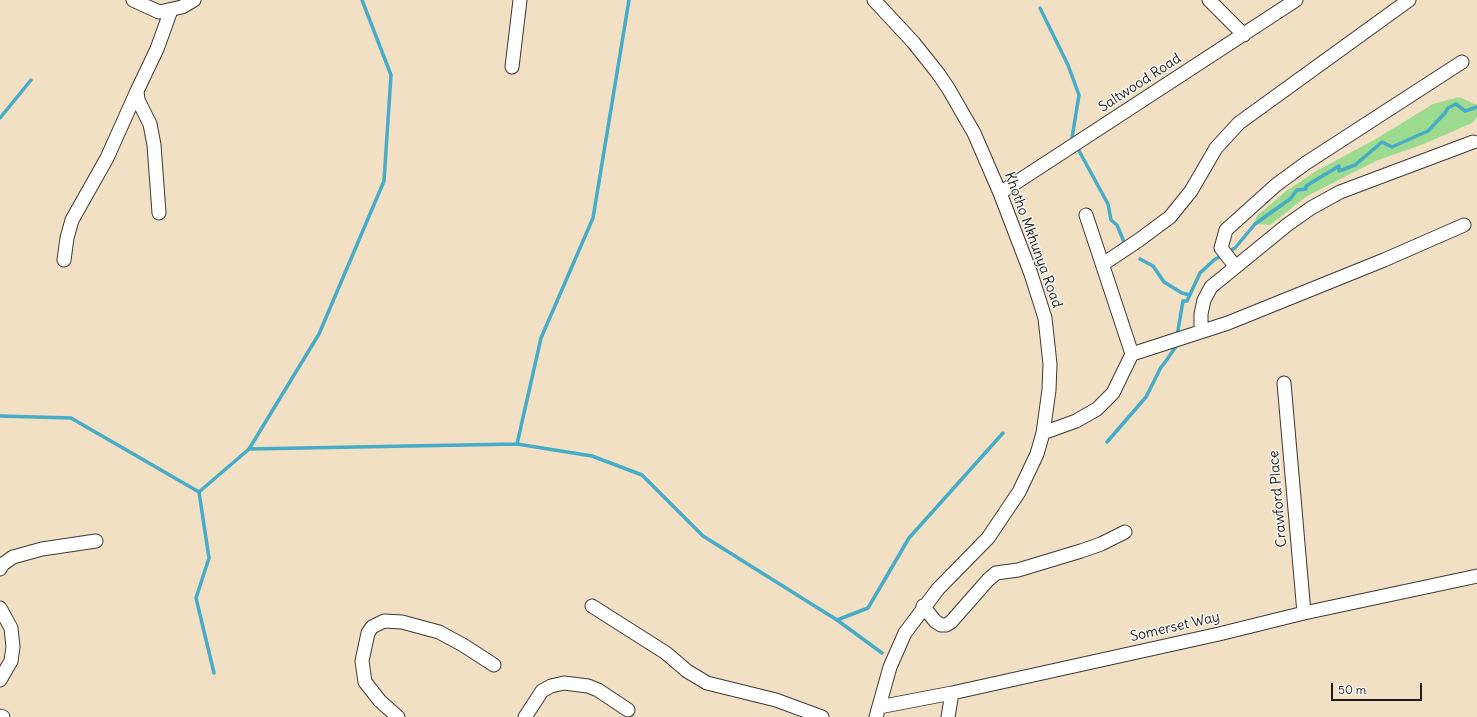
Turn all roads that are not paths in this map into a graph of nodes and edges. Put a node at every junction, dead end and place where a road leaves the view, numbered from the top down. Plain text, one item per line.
1 (133, 0) edge
2 (194, 0) edge
3 (520, 0) edge
4 (874, 0) edge
5 (1209, 0) edge
6 (1296, 0) edge
7 (1409, 0) edge
8 (171, 10) junction
9 (1244, 35) junction
10 (1462, 62) dead end
11 (512, 67) dead end
12 (137, 91) junction
13 (1473, 142) dead end
14 (1000, 193) junction
15 (159, 213) dead end
16 (1086, 215) dead end
17 (1464, 225) dead end
18 (64, 260) dead end
19 (1232, 263) junction
20 (1102, 264) junction
21 (1201, 331) junction
22 (1132, 354) junction
23 (1284, 384) dead end
24 (1043, 433) junction
25 (1125, 532) dead end
26 (96, 541) dead end
27 (0, 569) edge
28 (1477, 576) edge
29 (592, 606) dead end
30 (923, 606) junction
31 (0, 608) edge
32 (1304, 613) junction
33 (494, 666) dead end
34 (0, 680) edge
35 (952, 693) junction
36 (628, 710) dead end
37 (878, 712) edge
38 (398, 717) edge
39 (525, 717) edge
40 (822, 717) edge
41 (948, 717) edge

1 - 8 street
2 - 8 street
3 - 11 street
4 - 14 street, Khotho Mkhunya Road
5 - 9 street
6 - 9 street, Saltwood Road
7 - 20 street
8 - 12 street
9 - 14 street, Saltwood Road
10 - 19 street
12 - 15 street
12 - 18 street
13 - 19 street
14 - 24 street, Khotho Mkhunya Road
16 - 20 street
17 - 21 street
19 - 21 street
20 - 22 street
21 - 22 street
22 - 24 street
23 - 32 street, Crawford Place
24 - 30 street, Khotho Mkhunya Road
25 - 30 street
26 - 27 street
28 - 32 street, Somerset Way
29 - 40 street
30 - 37 street, Khotho Mkhunya Road
31 - 34 street
32 - 35 street, Somerset Way
33 - 38 street
35 - 37 street, Somerset Way
35 - 41 street
36 - 39 street

